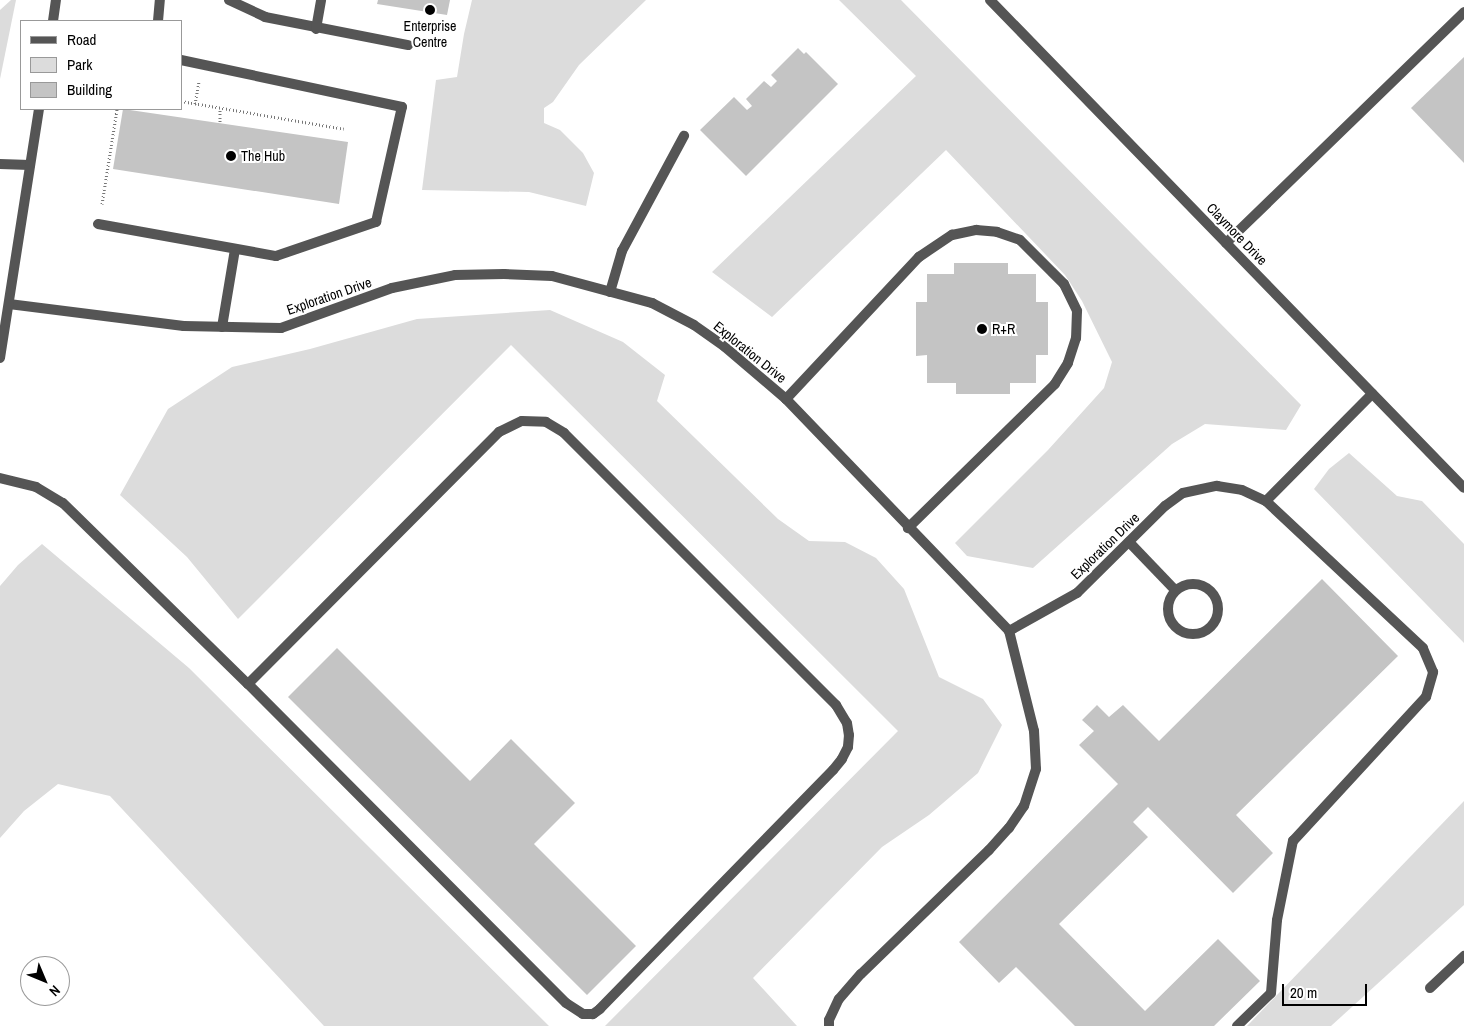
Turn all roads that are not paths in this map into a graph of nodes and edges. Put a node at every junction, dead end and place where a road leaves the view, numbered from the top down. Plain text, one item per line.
1 (56, 0) edge
2 (160, 0) edge
3 (229, 0) edge
4 (320, 0) edge
5 (990, 0) edge
6 (1464, 12) edge
7 (53, 20) edge
8 (158, 20) edge
9 (316, 29) junction
10 (408, 45) dead end
11 (182, 60) edge
12 (39, 110) edge
13 (684, 136) dead end
14 (0, 164) edge
15 (30, 165) junction
16 (98, 224) road end
17 (1226, 243) junction
18 (235, 249) junction
19 (610, 292) junction
20 (9, 304) junction
21 (222, 327) junction
22 (0, 358) edge
23 (1372, 394) junction
24 (786, 399) junction
25 (0, 478) edge
26 (1464, 488) edge
27 (1266, 502) junction
28 (908, 528) junction
29 (1130, 542) junction
30 (1175, 590) junction
31 (1008, 631) junction
32 (248, 684) junction
33 (1464, 956) edge
34 (1430, 988) dead end
35 (830, 1026) edge
36 (1237, 1026) edge

1 - 7 street
2 - 8 street
3 - 9 street
4 - 9 street
5 - 17 street, Claymore Drive
6 - 17 street
9 - 10 street
11 - 18 street
12 - 15 street
13 - 19 street
14 - 15 street
15 - 20 street
16 - 18 street
17 - 23 street, Claymore Drive
18 - 21 street
19 - 21 street, Exploration Drive
19 - 24 street, Exploration Drive
20 - 21 street, Exploration Drive
20 - 22 street
23 - 26 street, Claymore Drive
23 - 27 street
24 - 28 street, Exploration Drive
24 - 28 street
25 - 32 street
27 - 29 street, Exploration Drive
27 - 36 street, Exploration Drive
28 - 31 street, Exploration Drive
29 - 30 street
29 - 31 street, Exploration Drive
30 - 30 street
31 - 35 street
32 - 32 street
33 - 34 street

